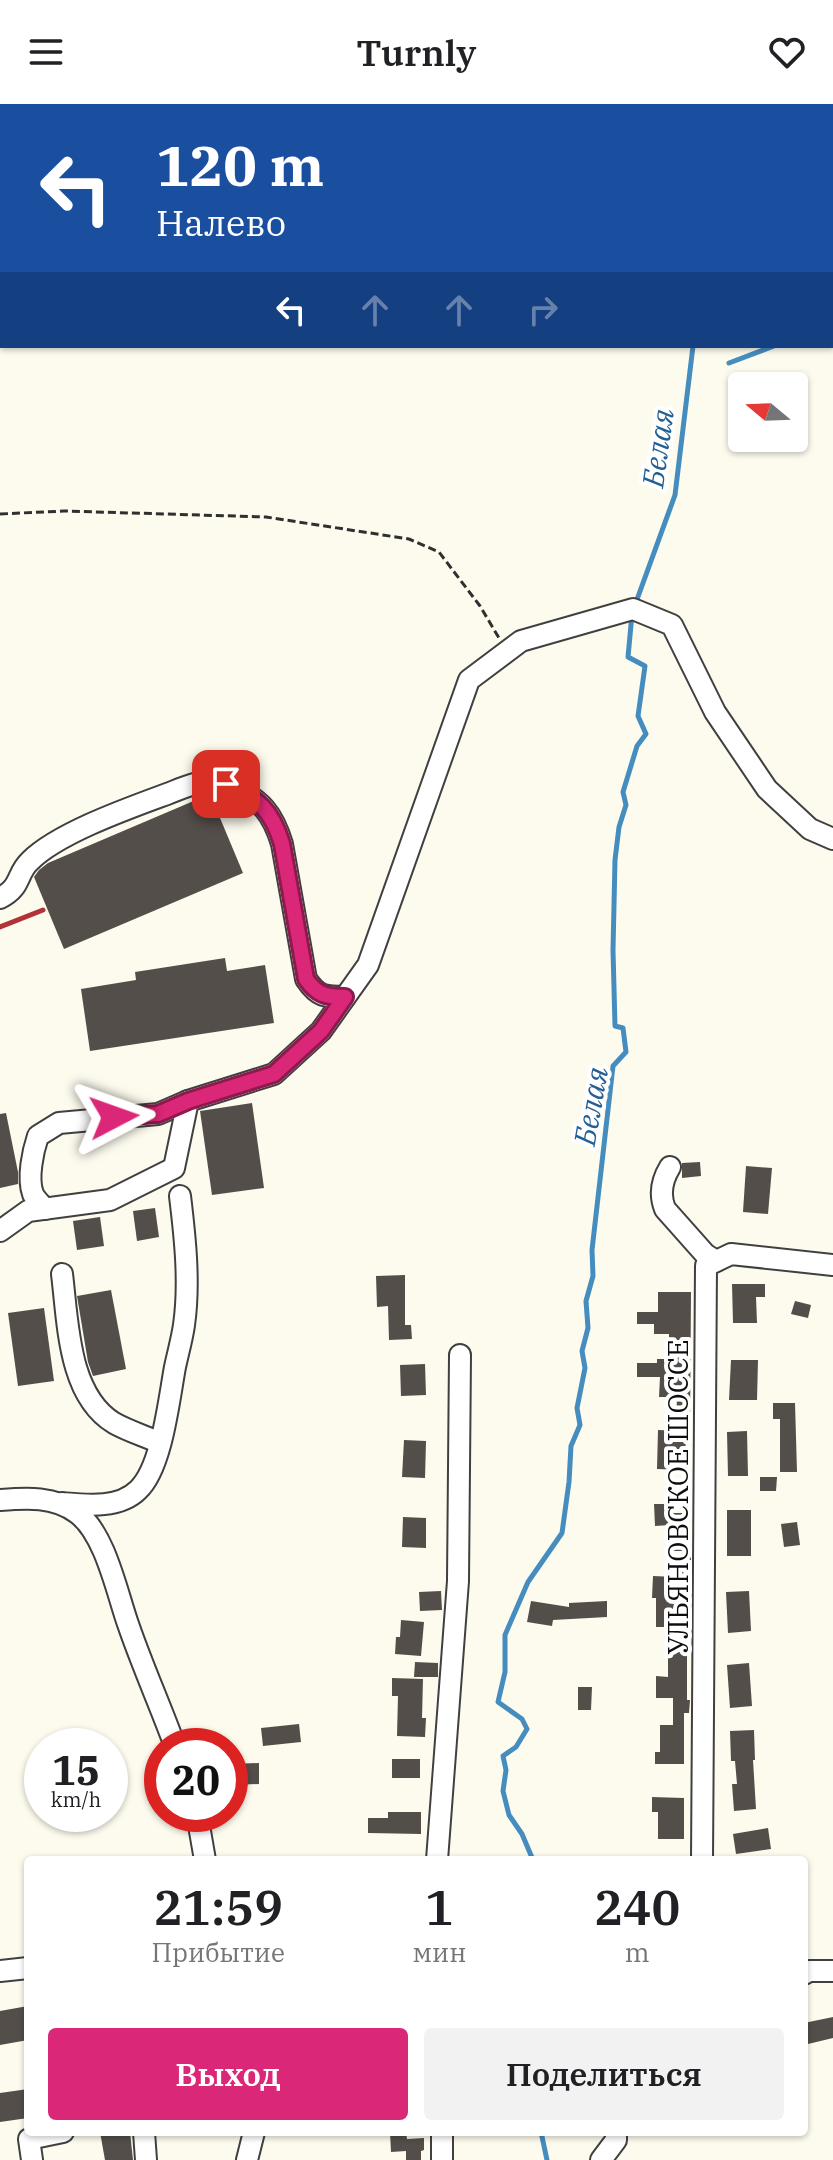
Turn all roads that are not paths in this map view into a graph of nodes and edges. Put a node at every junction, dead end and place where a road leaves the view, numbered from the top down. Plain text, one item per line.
1 (833, 839) edge
2 (0, 898) edge
3 (345, 997) junction
4 (188, 1101) junction
5 (670, 1167) dead end
6 (180, 1196) dead end
7 (45, 1209) junction
8 (0, 1231) edge
9 (716, 1261) junction
10 (833, 1265) edge
11 (62, 1274) dead end
12 (460, 1355) dead end
13 (160, 1443) junction
14 (0, 1500) edge
15 (62, 1503) junction
16 (168, 1728) edge
17 (200, 1832) edge
18 (204, 1856) edge
19 (437, 1856) edge
20 (702, 1856) edge
21 (24, 1968) edge
22 (0, 1971) edge
23 (833, 1971) edge
24 (808, 1972) edge
25 (44, 2136) edge
26 (144, 2136) edge
27 (253, 2136) edge
28 (442, 2136) edge
29 (616, 2136) edge
30 (32, 2160) edge
31 (146, 2160) edge
32 (247, 2160) edge
33 (442, 2160) edge
34 (601, 2160) edge

1 - 3 street
2 - 3 street
3 - 4 street
4 - 7 street
4 - 7 street
5 - 9 street
6 - 13 street
7 - 8 street
9 - 10 street
9 - 20 street, УЛЬЯНОВСКОЕ ШОССЕ
11 - 13 street
12 - 19 street
13 - 15 street
14 - 15 street
15 - 16 street
17 - 18 street
21 - 22 street
23 - 24 street
25 - 30 street
26 - 31 street
27 - 32 street
28 - 33 street
29 - 34 street

